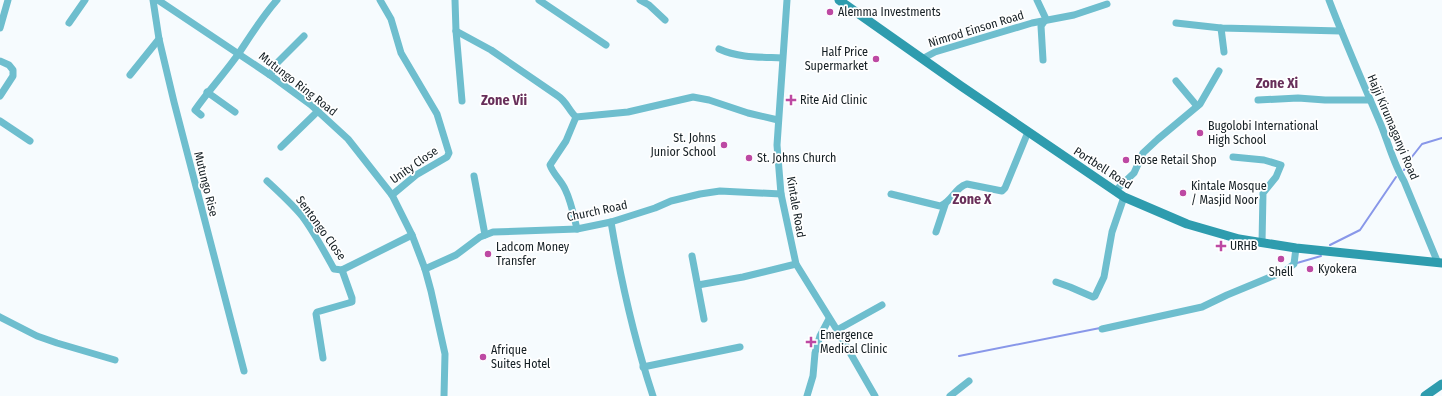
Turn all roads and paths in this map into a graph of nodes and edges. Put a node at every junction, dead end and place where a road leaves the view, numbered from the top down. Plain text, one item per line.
1 (85, 0) edge
2 (153, 0) edge
3 (158, 0) edge
4 (276, 0) edge
5 (380, 0) edge
6 (456, 0) edge
7 (539, 0) edge
8 (640, 0) edge
9 (787, 0) edge
10 (839, 0) edge
11 (1037, 0) edge
12 (1329, 0) edge
13 (1105, 3) edge
14 (5, 4) edge
15 (1046, 19) junction
16 (665, 20) dead end
17 (69, 23) dead end
18 (1176, 23) dead end
19 (0, 28) edge
20 (1221, 28) junction
21 (456, 31) junction
22 (1341, 31) junction
23 (304, 36) dead end
24 (159, 39) junction
25 (606, 45) dead end
26 (719, 49) dead end
27 (1224, 52) dead end
28 (238, 54) junction
29 (782, 58) junction
30 (922, 59) junction
31 (1043, 60) dead end
32 (0, 61) edge
33 (1219, 71) dead end
34 (130, 75) dead end
35 (270, 75) junction
36 (1176, 81) dead end
37 (207, 92) junction
38 (0, 96) edge
39 (1258, 100) dead end
40 (1370, 100) junction
41 (462, 101) dead end
42 (1197, 106) junction
43 (235, 112) dead end
44 (318, 112) junction
45 (201, 115) dead end
46 (576, 117) junction
47 (778, 120) junction
48 (0, 121) edge
49 (1028, 132) junction
50 (30, 141) dead end
51 (281, 147) dead end
52 (1233, 157) dead end
53 (474, 176) dead end
54 (267, 181) dead end
55 (1115, 191) junction
56 (781, 194) junction
57 (891, 194) dead end
58 (392, 195) junction
59 (1124, 197) junction
60 (945, 205) junction
61 (611, 222) junction
62 (577, 229) junction
63 (936, 232) dead end
64 (412, 235) junction
65 (485, 235) junction
66 (1262, 243) junction
67 (1296, 248) junction
68 (692, 256) dead end
69 (1440, 263) edge
70 (796, 264) junction
71 (425, 269) junction
72 (342, 270) junction
73 (1056, 282) dead end
74 (698, 285) junction
75 (882, 305) dead end
76 (0, 317) edge
77 (704, 318) dead end
78 (829, 319) junction
79 (1102, 329) dead end
80 (837, 330) junction
81 (740, 347) dead end
82 (323, 358) dead end
83 (115, 360) dead end
84 (643, 367) junction
85 (244, 371) dead end
86 (969, 381) dead end
87 (1441, 388) edge
88 (444, 396) edge
89 (653, 396) edge
90 (807, 396) edge
91 (875, 396) edge
92 (950, 396) edge
93 (1425, 396) edge

1 - 17 street
2 - 24 street, Mutungo Rise
3 - 28 street, Mutungo Ring Road
4 - 28 street
5 - 58 street, Unity Close
6 - 21 street
7 - 25 street
8 - 16 street
9 - 29 street, Kintale Road
10 - 30 main road, Portbell Road
11 - 15 street
12 - 22 street, Hajji Kirumaganyi Road
13 - 15 street, Nimrod Einson Road
14 - 19 street
15 - 30 street, Nimrod Einson Road
15 - 31 street
18 - 20 street
20 - 22 street
20 - 27 street
21 - 41 street
21 - 46 street
22 - 40 street, Hajji Kirumaganyi Road
23 - 35 street
24 - 34 street
24 - 85 street, Mutungo Rise
26 - 29 street
28 - 35 street, Mutungo Ring Road
28 - 37 street
29 - 47 street, Kintale Road
30 - 49 main road, Portbell Road
32 - 38 street
33 - 42 street
35 - 44 street, Mutungo Ring Road
36 - 42 street
37 - 43 street
37 - 45 street
39 - 40 street
40 - 69 street, Hajji Kirumaganyi Road
42 - 55 street
44 - 51 street
44 - 58 street, Mutungo Ring Road
46 - 47 street
46 - 62 street
47 - 56 street, Kintale Road
48 - 50 street
49 - 55 main road, Portbell Road
49 - 60 street
52 - 66 street
53 - 65 street
54 - 72 street, Sentongo Close
55 - 59 main road, Portbell Road
56 - 61 street, Church Road
56 - 70 street, Kintale Road
57 - 60 street
58 - 64 street, Mutungo Ring Road
59 - 66 main road, Portbell Road
59 - 73 street
60 - 63 street
61 - 62 street, Church Road
61 - 84 street
62 - 65 street, Church Road
64 - 71 street, Mutungo Ring Road
64 - 72 street, Sentongo Close
65 - 71 street, Church Road
66 - 67 main road, Portbell Road
67 - 69 main road, Portbell Road
67 - 79 street
68 - 74 street
70 - 74 street
70 - 78 street, Kintale Road
71 - 88 street, Mutungo Ring Road
72 - 82 street, Sentongo Close
74 - 77 street
75 - 80 street
76 - 83 street
78 - 80 street, Kintale Road
78 - 90 street
80 - 91 street, Kintale Road
81 - 84 street
84 - 89 street
86 - 92 street
87 - 93 main road

